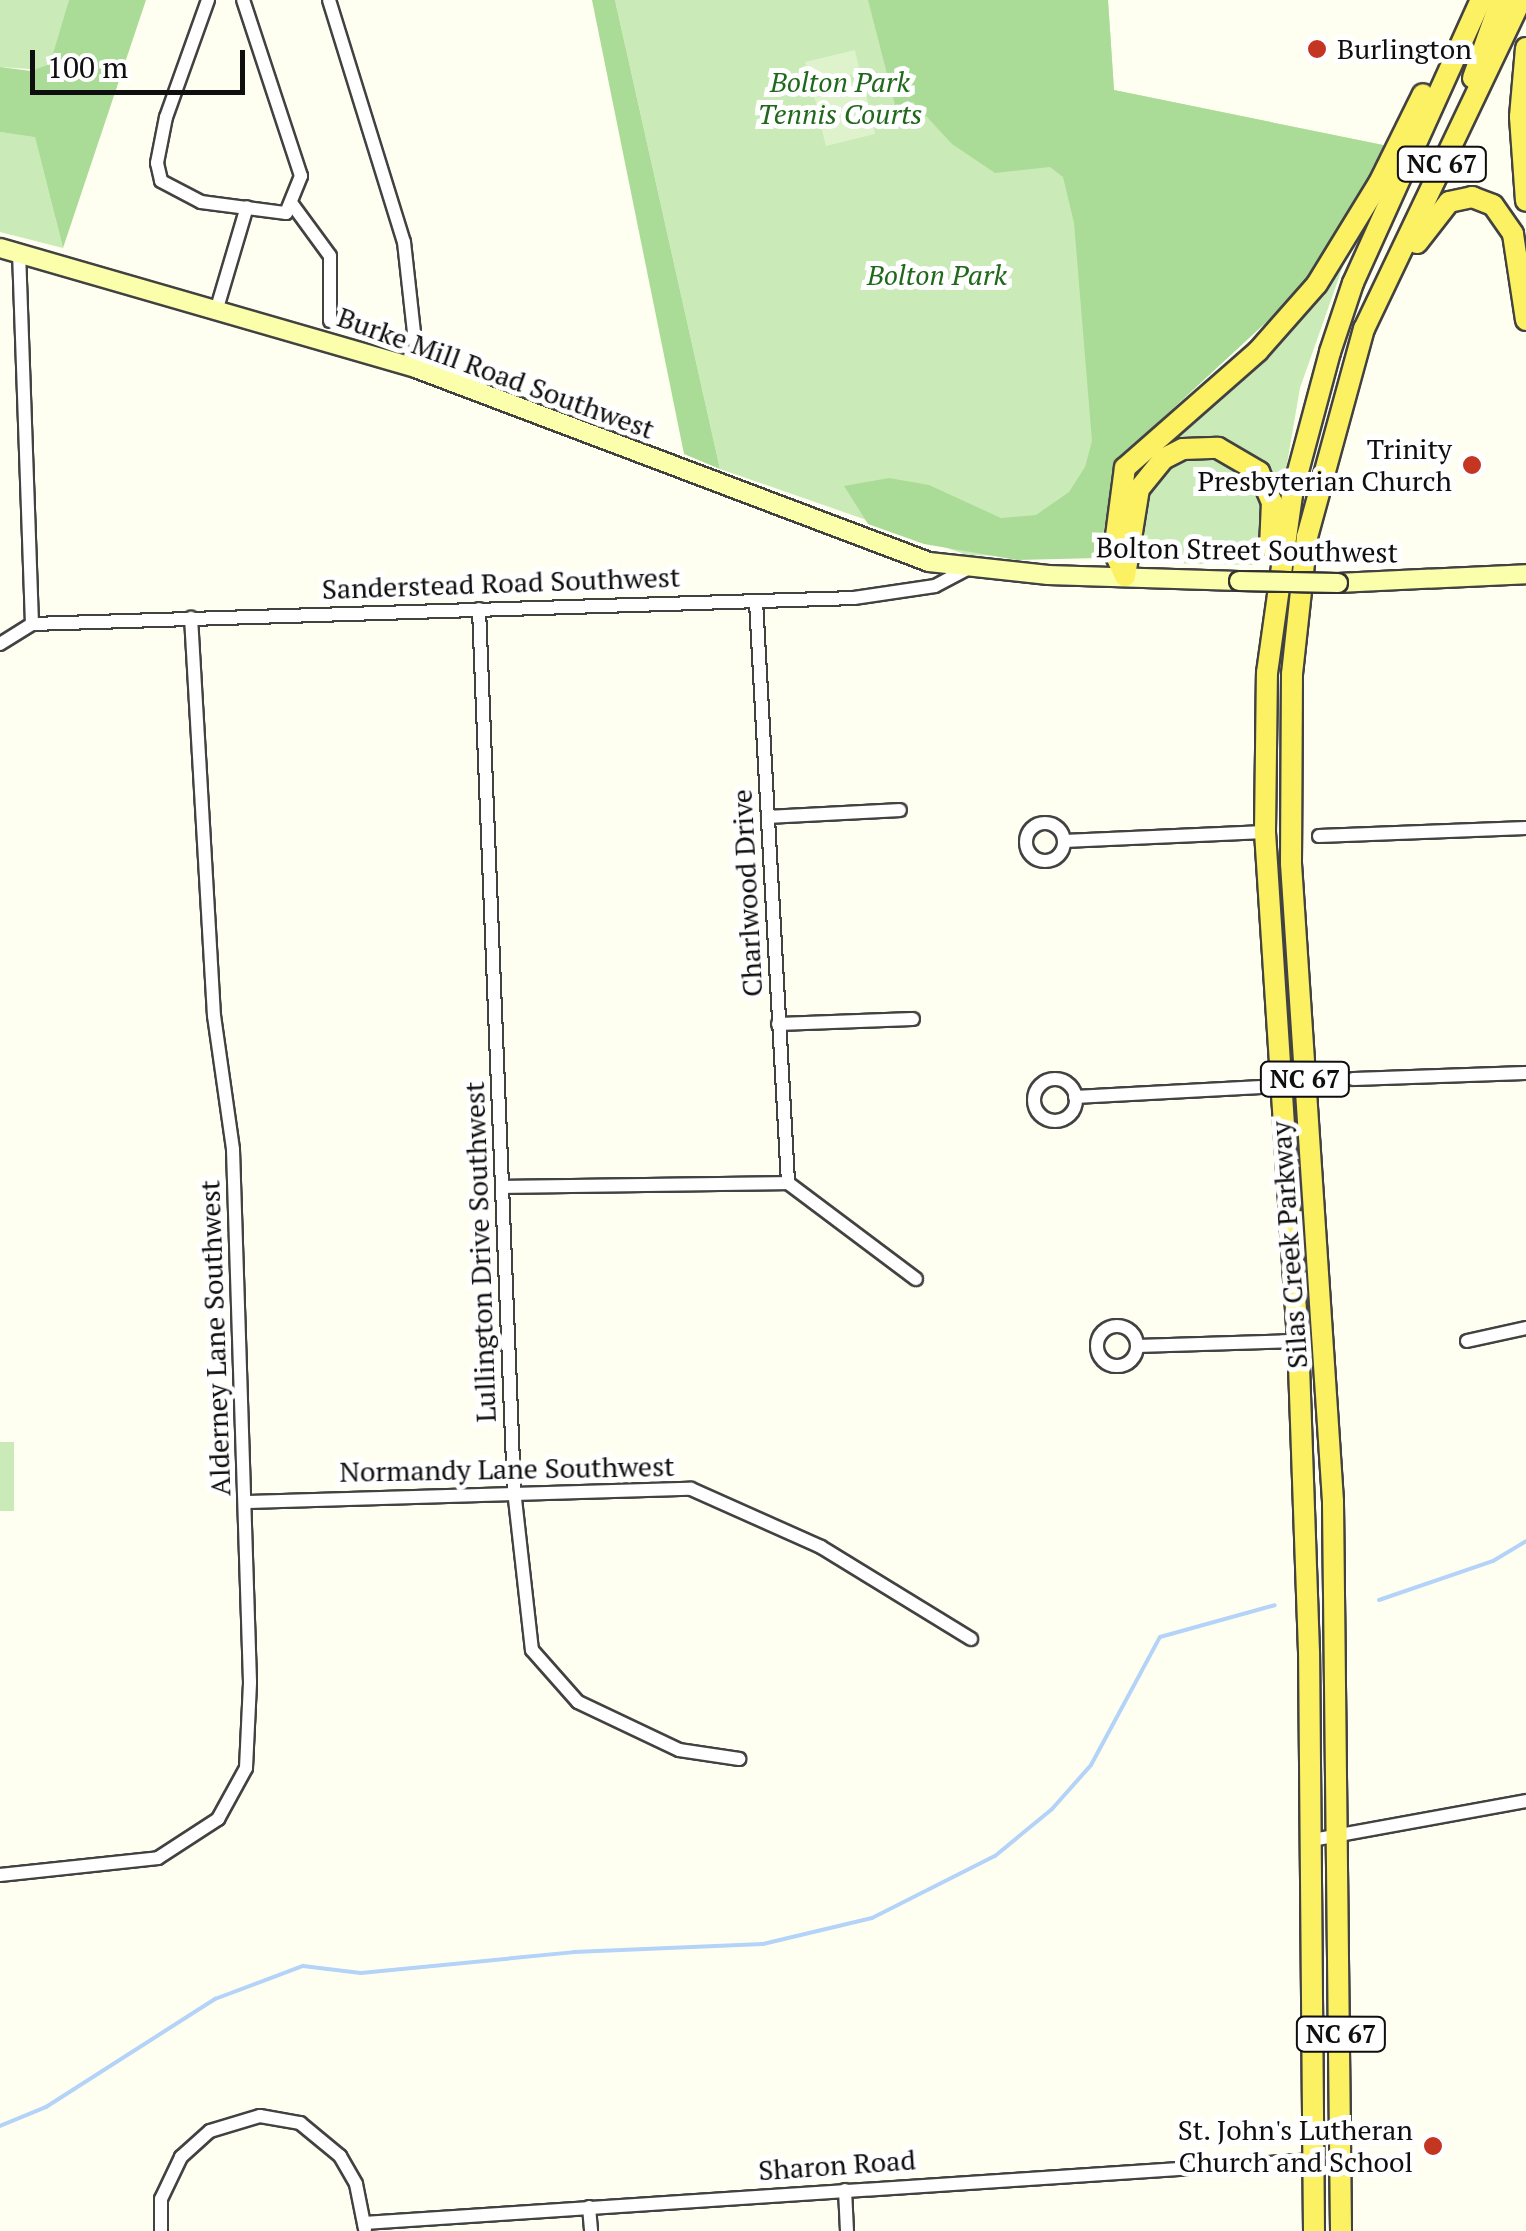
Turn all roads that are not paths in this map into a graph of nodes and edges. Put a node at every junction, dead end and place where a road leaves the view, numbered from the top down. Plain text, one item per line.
1 (208, 0) edge
2 (243, 0) edge
3 (330, 0) edge
4 (1481, 0) edge
5 (1501, 0) edge
6 (1521, 0) edge
7 (1526, 48) edge
8 (1457, 49) junction
9 (1468, 110) junction
10 (1526, 200) edge
11 (292, 204) junction
12 (247, 207) junction
13 (10, 250) edge
14 (217, 308) junction
15 (1526, 320) edge
16 (330, 321) dead end
17 (1364, 329) junction
18 (418, 369) junction
19 (966, 569) junction
20 (1526, 574) edge
21 (1125, 576) junction
22 (756, 601) junction
23 (480, 609) junction
24 (190, 618) junction
25 (32, 624) junction
26 (0, 644) edge
27 (1267, 673) junction
28 (900, 810) dead end
29 (768, 817) junction
30 (1526, 828) edge
31 (1265, 832) junction
32 (1319, 836) dead end
33 (1064, 841) dead end
34 (913, 1018) dead end
35 (778, 1024) junction
36 (1526, 1073) edge
37 (1352, 1080) dead end
38 (1280, 1086) junction
39 (1075, 1097) dead end
40 (788, 1183) junction
41 (503, 1188) junction
42 (916, 1279) dead end
43 (1526, 1328) edge
44 (1298, 1341) junction
45 (1467, 1341) dead end
46 (1136, 1346) dead end
47 (514, 1490) junction
48 (246, 1502) junction
49 (972, 1639) dead end
50 (740, 1759) dead end
51 (1525, 1804) edge
52 (1340, 1836) junction
53 (1312, 1840) junction
54 (0, 1875) edge
55 (1314, 2160) junction
56 (845, 2190) junction
57 (589, 2207) junction
58 (364, 2227) edge
59 (161, 2231) edge
60 (591, 2231) edge
61 (848, 2231) edge
62 (1314, 2231) edge
63 (1340, 2231) edge

1 - 12 street
2 - 11 street
3 - 18 street
4 - 8 main road, Silas Creek Parkway / NC 67
5 - 9 main road
6 - 9 main road, Silas Creek Parkway / NC 67
7 - 10 main road
8 - 21 main road
8 - 27 main road, Silas Creek Parkway / NC 67
9 - 17 main road, Silas Creek Parkway / NC 67
11 - 12 street
11 - 16 street
12 - 14 street
13 - 14 street, Burke Mill Road Southwest
13 - 25 street
14 - 18 street, Burke Mill Road Southwest
15 - 17 main road
17 - 52 main road, Silas Creek Parkway / NC 67
18 - 19 street, Burke Mill Road Southwest
19 - 21 street, Bolton Street Southwest
19 - 22 street, Sanderstead Road Southwest
20 - 21 street, Bolton Street Southwest, bridge
21 - 27 main road
22 - 23 street, Sanderstead Road Southwest
22 - 29 street, Charlwood Drive
23 - 24 street, Sanderstead Road Southwest
23 - 41 street, Lullington Drive Southwest
24 - 25 street, Sanderstead Road Southwest
24 - 48 street, Alderney Lane Southwest
25 - 26 street
27 - 31 main road, Silas Creek Parkway / NC 67
28 - 29 street
29 - 35 street, Charlwood Drive
30 - 32 street
31 - 33 street
31 - 38 main road, Silas Creek Parkway / NC 67
34 - 35 street
35 - 40 street, Charlwood Drive
36 - 37 street
38 - 39 street
38 - 44 main road, Silas Creek Parkway / NC 67
40 - 41 street
40 - 42 street
41 - 47 street, Lullington Drive Southwest
43 - 45 street
44 - 46 street
44 - 53 main road, Silas Creek Parkway / NC 67
47 - 48 street, Normandy Lane Southwest
47 - 49 street, Normandy Lane Southwest
47 - 50 street, Lullington Drive Southwest
48 - 54 street, Alderney Lane Southwest
51 - 52 street
52 - 53 street
52 - 63 main road, Silas Creek Parkway / NC 67
53 - 55 main road, Silas Creek Parkway / NC 67
55 - 56 street, Sharon Road
55 - 62 main road, Silas Creek Parkway / NC 67
56 - 57 street, Sharon Road
56 - 61 street
57 - 58 street, Sharon Road
57 - 60 street
58 - 59 street

